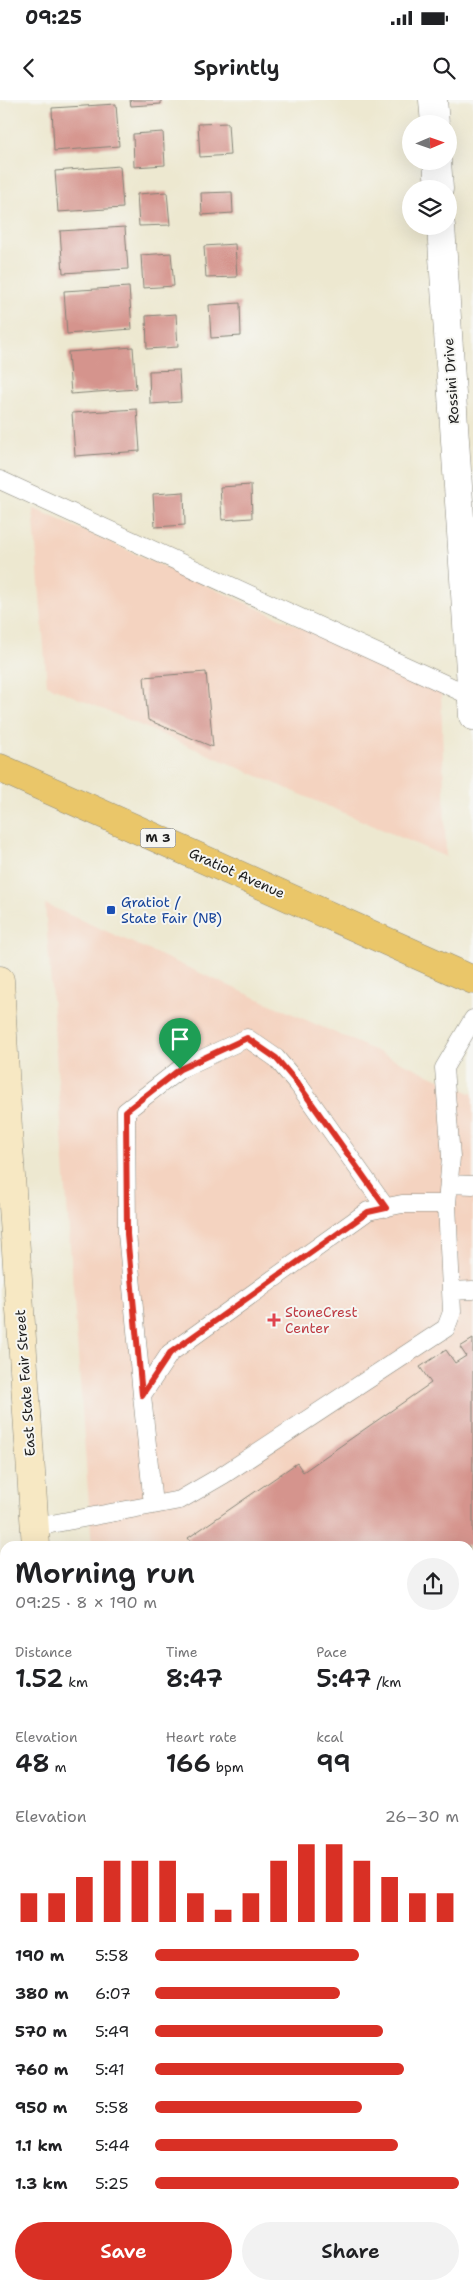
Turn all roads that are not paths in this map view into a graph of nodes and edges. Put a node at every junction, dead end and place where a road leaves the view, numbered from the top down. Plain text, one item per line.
1 (433, 100) edge
2 (434, 115) edge
3 (442, 235) edge
4 (0, 480) edge
5 (472, 703) edge
6 (0, 768) edge
7 (0, 980) edge
8 (473, 980) edge
9 (473, 1019) edge
10 (4, 1147) edge
11 (449, 1184) junction
12 (473, 1185) edge
13 (447, 1204) junction
14 (386, 1208) junction
15 (473, 1290) edge
16 (451, 1291) junction
17 (142, 1395) junction
18 (153, 1505) junction
19 (35, 1537) edge

1 - 2 street
3 - 5 street, Rossini Drive
4 - 5 lane
6 - 8 main road, Gratiot Avenue / M 3
7 - 10 street, East State Fair Street
9 - 11 lane
10 - 19 street, East State Fair Street
11 - 12 lane
11 - 13 lane
13 - 14 lane
13 - 16 lane
14 - 17 lane
14 - 17 lane
15 - 16 lane
16 - 18 lane
17 - 18 lane
18 - 19 lane

